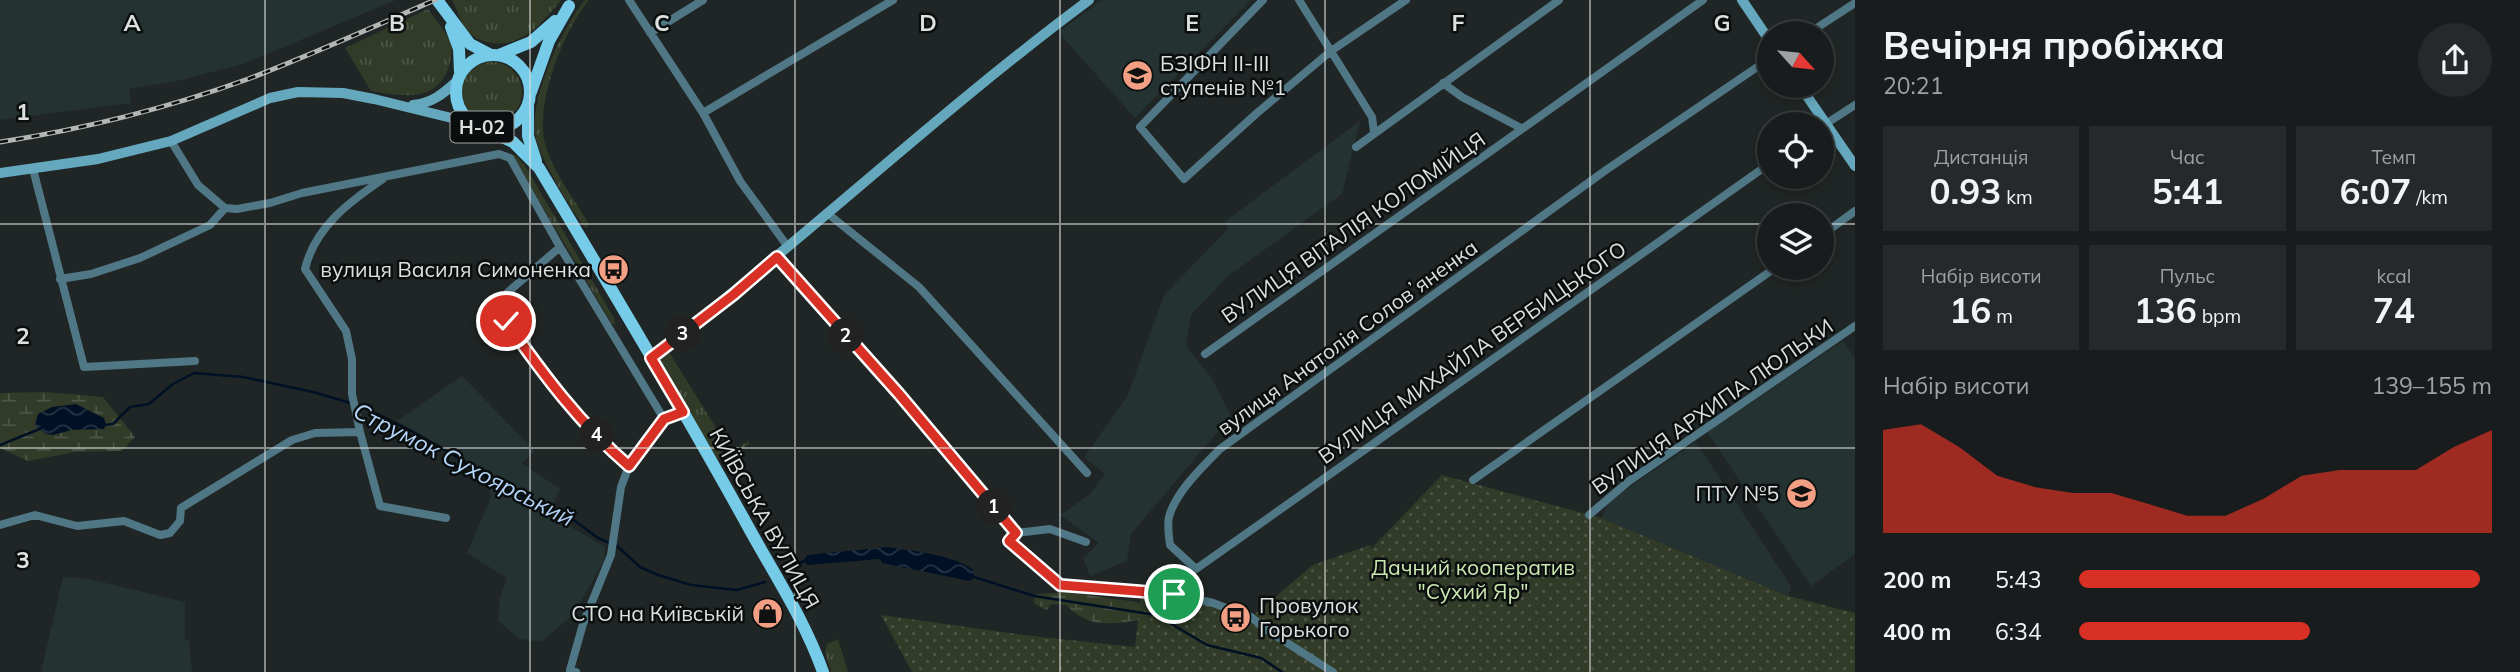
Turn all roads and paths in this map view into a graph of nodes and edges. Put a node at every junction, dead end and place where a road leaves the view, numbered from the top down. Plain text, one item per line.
1 (437, 0) edge
2 (629, 0) edge
3 (703, 0) edge
4 (892, 0) edge
5 (1089, 0) edge
6 (1263, 0) edge
7 (1299, 0) edge
8 (1406, 0) edge
9 (1559, 0) edge
10 (1703, 0) edge
11 (1742, 0) edge
12 (571, 3) edge
13 (1855, 3) edge
14 (446, 14) junction
15 (1827, 21) edge
16 (1757, 22) edge
17 (650, 33) junction
18 (1331, 51) junction
19 (495, 55) junction
20 (1757, 67) edge
21 (458, 77) junction
22 (1443, 83) junction
23 (529, 98) junction
24 (1855, 105) edge
25 (406, 106) junction
26 (703, 113) junction
27 (1834, 119) edge
28 (477, 125) junction
29 (1521, 128) junction
30 (1374, 132) junction
31 (1834, 138) edge
32 (171, 141) junction
33 (1356, 147) dead end
34 (1855, 166) edge
35 (538, 168) junction
36 (33, 169) junction
37 (1757, 172) edge
38 (0, 173) edge
39 (389, 175) junction
40 (225, 208) junction
41 (1855, 211) edge
42 (827, 213) junction
43 (1834, 226) edge
44 (560, 247) junction
45 (788, 247) junction
46 (777, 257) junction
47 (60, 279) junction
48 (1759, 280) edge
49 (1855, 326) edge
50 (1205, 354) dead end
51 (651, 358) junction
52 (195, 361) dead end
53 (683, 412) junction
54 (664, 419) junction
55 (360, 432) junction
56 (629, 466) junction
57 (1087, 473) dead end
58 (1473, 480) dead end
59 (1589, 515) dead end
60 (446, 517) dead end
61 (0, 525) edge
62 (1016, 533) junction
63 (1086, 542) dead end
64 (1196, 569) joint
65 (576, 672) edge
66 (823, 672) edge
67 (1333, 672) edge

1 - 14 main road, Н-02
2 - 17 street
3 - 17 street
4 - 26 street
5 - 42 street
6 - 18 street
7 - 18 street
8 - 18 street
9 - 22 street
10 - 29 street, ВУЛИЦЯ ВІТАЛІЯ КОЛОМІЙЦЯ
11 - 16 street
12 - 19 main road, Н-02
12 - 23 main road, Н-02
13 - 15 street
14 - 19 main road, Н-02
14 - 21 main road, Н-02
17 - 26 street
18 - 30 street
19 - 21 main road
19 - 23 main road
20 - 64 street, вулиця Анатолія Соловʼяненка
21 - 25 street
21 - 28 main road, Н-02
22 - 29 street
22 - 30 street
23 - 28 main road, Н-02
23 - 35 main road, КИЇВСЬКА ВУЛИЦЯ
24 - 27 street
25 - 28 street
25 - 32 street
26 - 45 street
28 - 35 main road, КИЇВСЬКА ВУЛИЦЯ
29 - 50 street, ВУЛИЦЯ ВІТАЛІЯ КОЛОМІЙЦЯ
30 - 33 street
31 - 34 street
32 - 36 street
32 - 40 street
35 - 51 main road, КИЇВСЬКА ВУЛИЦЯ
36 - 38 street
36 - 47 street
37 - 64 street, ВУЛИЦЯ МИХАЙЛА ВЕРБИЦЬКОГО
39 - 40 street
39 - 44 street
39 - 55 street
40 - 47 street
41 - 43 street
42 - 45 street
42 - 57 street
44 - 54 street
44 - 56 street
45 - 46 street
46 - 51 street
46 - 62 street
47 - 52 street
48 - 58 street
49 - 59 street, ВУЛИЦЯ АРХИПА ЛЮЛЬКИ
51 - 53 main road, КИЇВСЬКА ВУЛИЦЯ
53 - 54 street
53 - 66 main road, КИЇВСЬКА ВУЛИЦЯ
54 - 56 street
55 - 60 street
55 - 61 street
56 - 65 street
62 - 63 street
62 - 67 street

